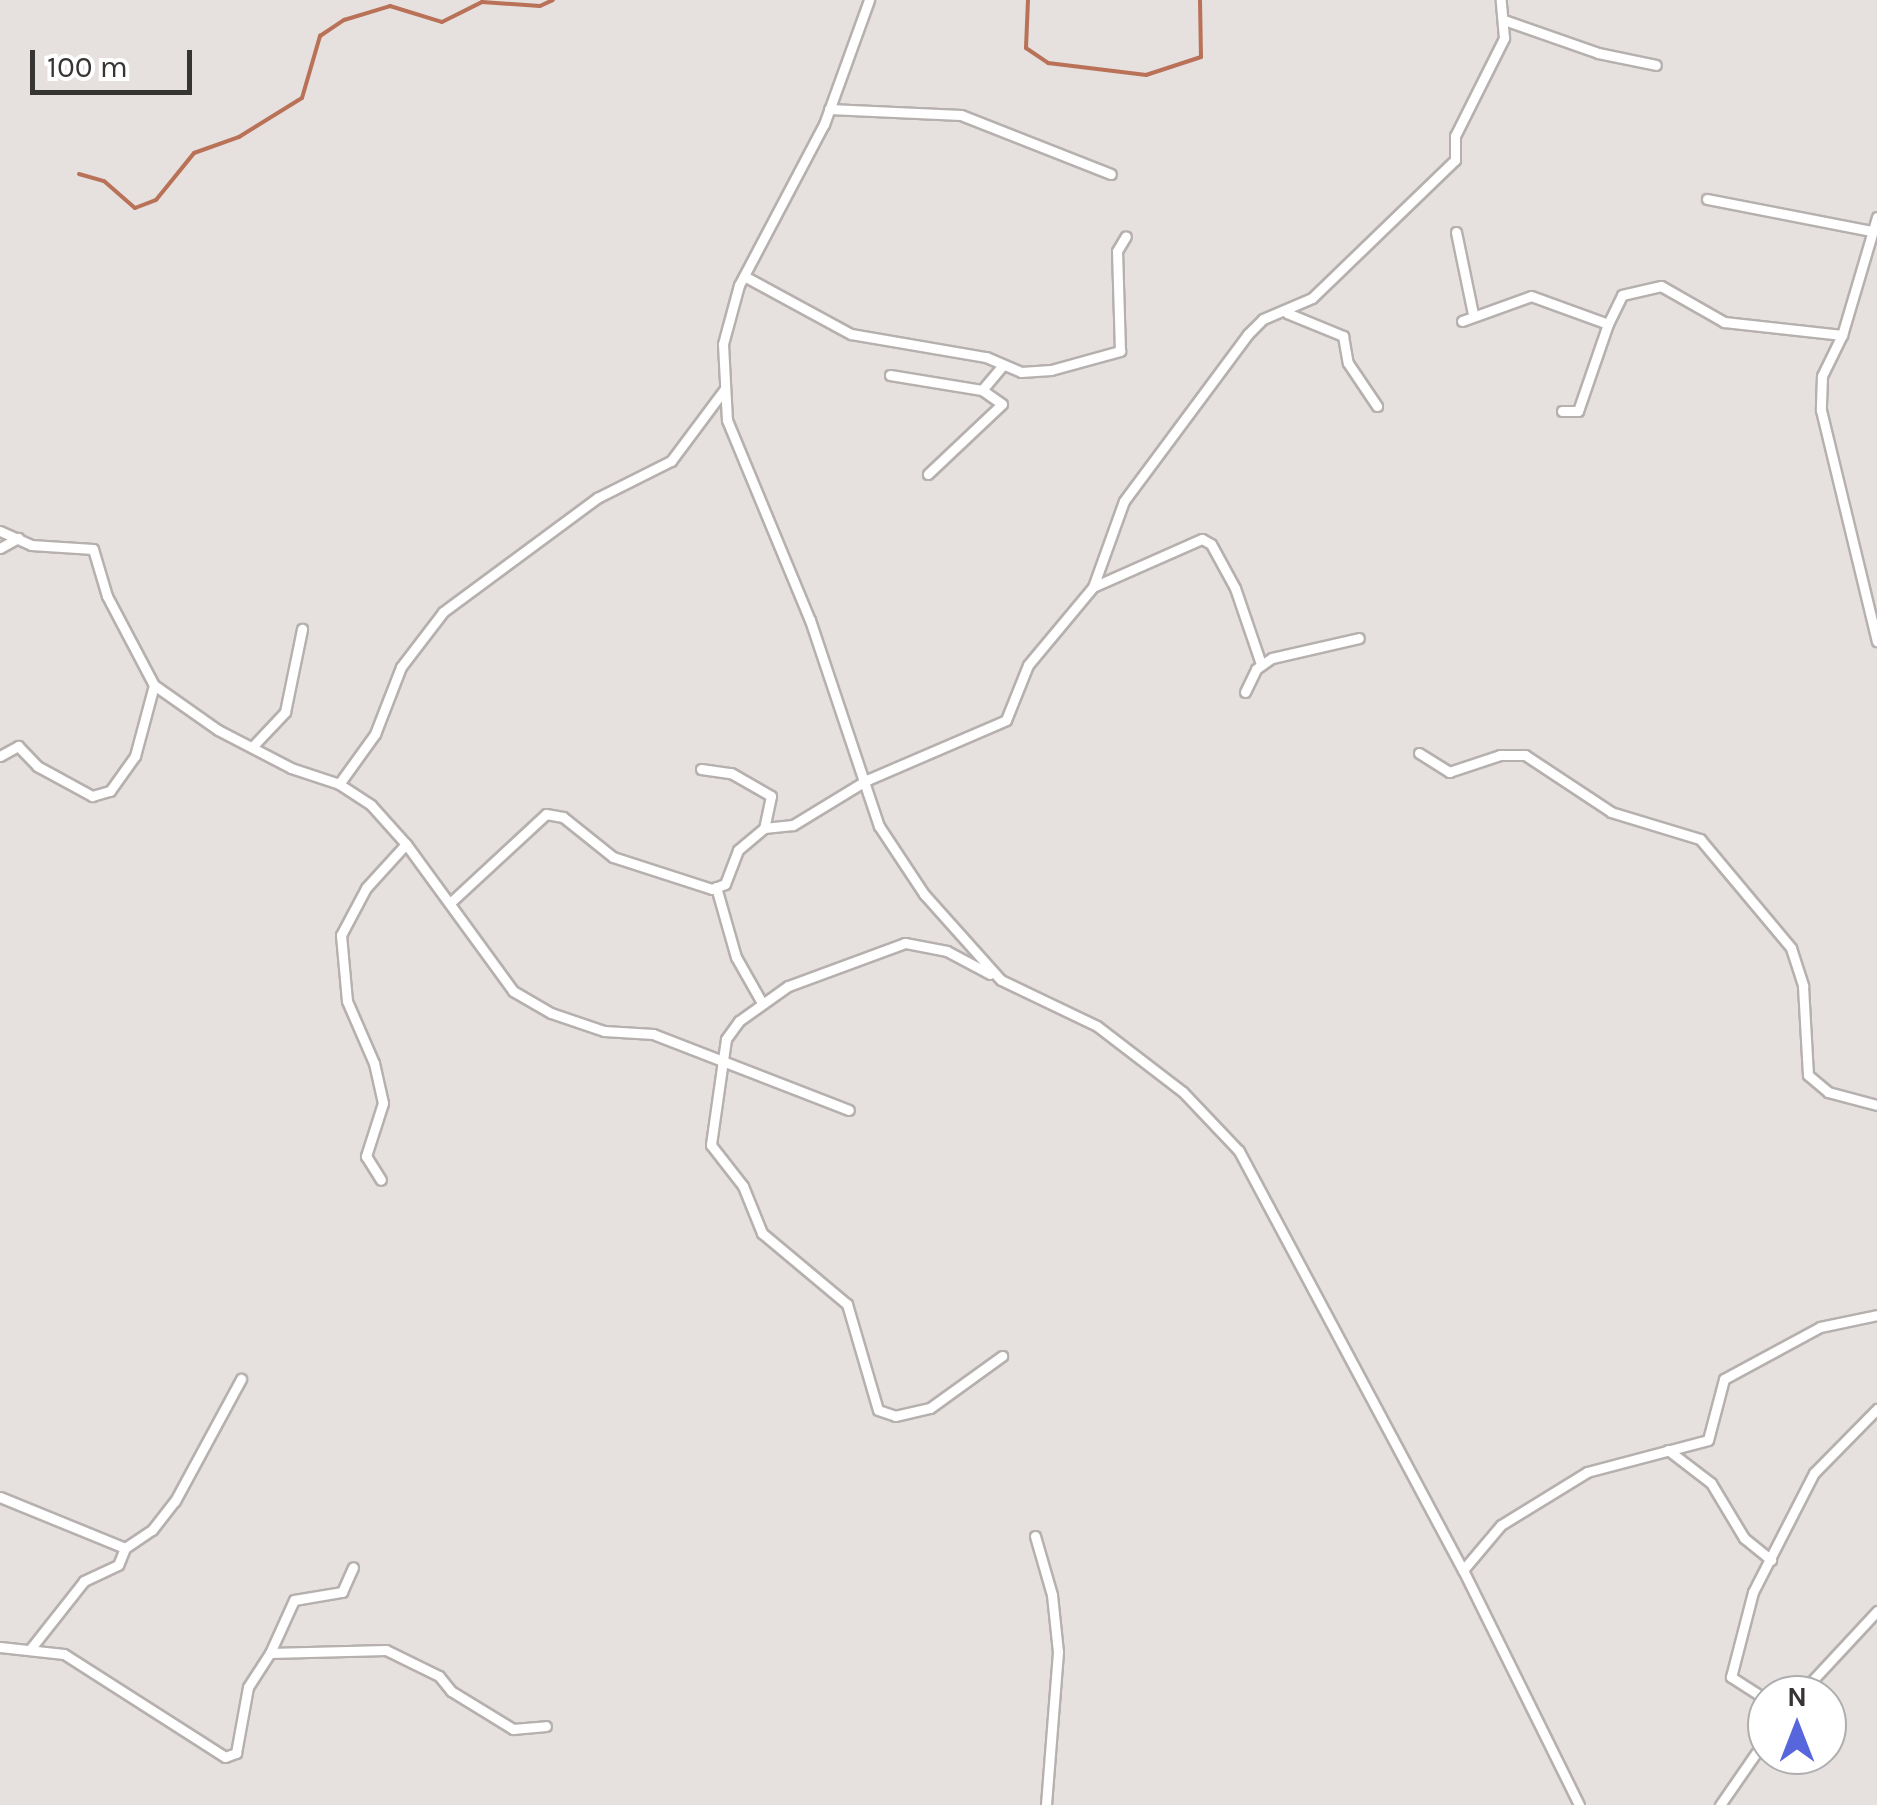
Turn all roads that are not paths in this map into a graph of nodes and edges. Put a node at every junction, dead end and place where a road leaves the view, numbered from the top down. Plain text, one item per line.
1 (869, 0) edge
2 (1501, 0) edge
3 (1504, 20) junction
4 (1656, 65) dead end
5 (829, 109) junction
6 (1112, 174) dead end
7 (1707, 199) dead end
8 (1877, 216) edge
9 (1872, 231) junction
10 (1456, 232) dead end
11 (1126, 236) dead end
12 (744, 276) junction
13 (1287, 313) junction
14 (1473, 314) junction
15 (1462, 321) dead end
16 (1608, 324) junction
17 (1842, 334) junction
18 (1001, 367) junction
19 (890, 375) dead end
20 (725, 387) junction
21 (982, 390) junction
22 (1377, 406) dead end
23 (1562, 411) dead end
24 (928, 474) dead end
25 (0, 531) edge
26 (18, 538) junction
27 (0, 548) edge
28 (1094, 587) junction
29 (302, 629) dead end
30 (1359, 638) dead end
31 (1877, 641) edge
32 (1261, 664) junction
33 (154, 686) junction
34 (1244, 692) dead end
35 (253, 746) junction
36 (1419, 753) dead end
37 (0, 756) edge
38 (701, 769) dead end
39 (867, 780) junction
40 (339, 784) junction
41 (764, 828) junction
42 (406, 844) junction
43 (716, 887) junction
44 (451, 902) junction
45 (1001, 980) junction
46 (762, 1004) junction
47 (720, 1058) junction
48 (1877, 1105) edge
49 (849, 1110) dead end
50 (381, 1180) dead end
51 (1877, 1315) edge
52 (1002, 1356) dead end
53 (240, 1379) dead end
54 (1877, 1408) edge
55 (1668, 1450) junction
56 (0, 1497) edge
57 (1035, 1536) dead end
58 (125, 1548) junction
59 (1771, 1560) junction
60 (353, 1567) dead end
61 (1463, 1570) junction
62 (1877, 1610) edge
63 (0, 1647) edge
64 (31, 1648) junction
65 (270, 1652) junction
66 (1817, 1675) edge
67 (1747, 1688) edge
68 (546, 1726) dead end
69 (1747, 1766) edge
70 (1046, 1805) edge
71 (1579, 1805) edge
72 (1720, 1805) edge

1 - 5 street
2 - 3 street
3 - 4 street
3 - 13 street
5 - 6 street
5 - 12 street
7 - 9 street
8 - 9 street
9 - 17 street
10 - 14 street
11 - 18 street
12 - 18 street
12 - 20 street
13 - 22 street
13 - 28 street
14 - 15 street
14 - 16 street
16 - 17 street
16 - 23 street
17 - 31 street
18 - 21 street
19 - 21 street
20 - 39 street
20 - 40 street
21 - 24 street
25 - 26 street
26 - 27 street
26 - 33 street
28 - 32 street
28 - 39 street
29 - 35 street
30 - 32 street
32 - 34 street
33 - 35 street
33 - 37 street
35 - 40 street
36 - 48 street
38 - 41 street
39 - 41 street
39 - 45 street
40 - 42 street
41 - 43 street
42 - 44 street
42 - 50 street
43 - 44 street
43 - 46 street
44 - 47 street
45 - 46 street
45 - 61 street
46 - 47 street
47 - 49 street
47 - 52 street
51 - 55 street
53 - 58 street
54 - 59 street
55 - 59 street
55 - 61 street
56 - 58 street
57 - 70 street
58 - 64 street
59 - 67 street
60 - 65 street
61 - 71 street
62 - 66 street
63 - 64 street
64 - 65 street
65 - 68 street
69 - 72 street

